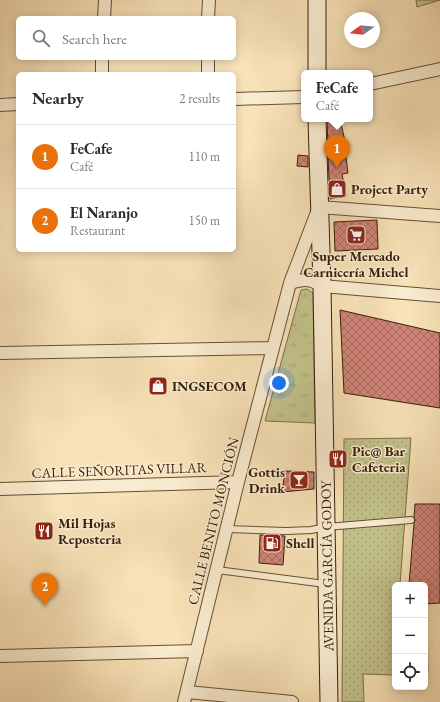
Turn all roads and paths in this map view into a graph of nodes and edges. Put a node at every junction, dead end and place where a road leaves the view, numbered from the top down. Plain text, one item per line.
1 (105, 0) edge
2 (209, 0) edge
3 (317, 0) edge
4 (104, 16) edge
5 (208, 16) edge
6 (102, 60) edge
7 (208, 60) edge
8 (440, 69) edge
9 (317, 70) edge
10 (102, 72) edge
11 (208, 72) edge
12 (373, 83) edge
13 (301, 97) edge
14 (236, 99) edge
15 (16, 104) edge
16 (0, 105) edge
17 (317, 122) edge
18 (319, 207) junction
19 (440, 216) edge
20 (290, 283) junction
21 (322, 286) junction
22 (440, 296) edge
23 (272, 348) junction
24 (0, 353) edge
25 (238, 482) junction
26 (0, 489) edge
27 (411, 520) dead end
28 (326, 527) junction
29 (227, 530) junction
30 (217, 570) junction
31 (327, 584) junction
32 (197, 650) junction
33 (0, 656) edge
34 (186, 697) edge
35 (292, 702) edge
36 (329, 702) edge

1 - 4 street
2 - 5 street
3 - 9 main road
6 - 10 street
7 - 11 street
8 - 12 street
13 - 14 street
15 - 16 street
17 - 18 main road, AVENIDA GARCÍA GODOY
18 - 19 street
18 - 20 street, CALLE BENITO MONCIÓN
18 - 21 main road, AVENIDA GARCÍA GODOY
20 - 21 street
20 - 23 street, CALLE BENITO MONCIÓN
21 - 22 street
21 - 28 main road, AVENIDA GARCÍA GODOY
23 - 24 street
23 - 25 street, CALLE BENITO MONCIÓN
25 - 26 street, CALLE SEÑORITAS VILLAR
25 - 29 street, CALLE BENITO MONCIÓN
27 - 28 lane
28 - 29 lane
28 - 31 main road, AVENIDA GARCÍA GODOY
29 - 30 street, CALLE BENITO MONCIÓN
30 - 31 lane
30 - 32 street, CALLE BENITO MONCIÓN
31 - 36 main road, AVENIDA GARCÍA GODOY
32 - 33 street
32 - 34 street, CALLE BENITO MONCIÓN
34 - 35 street

